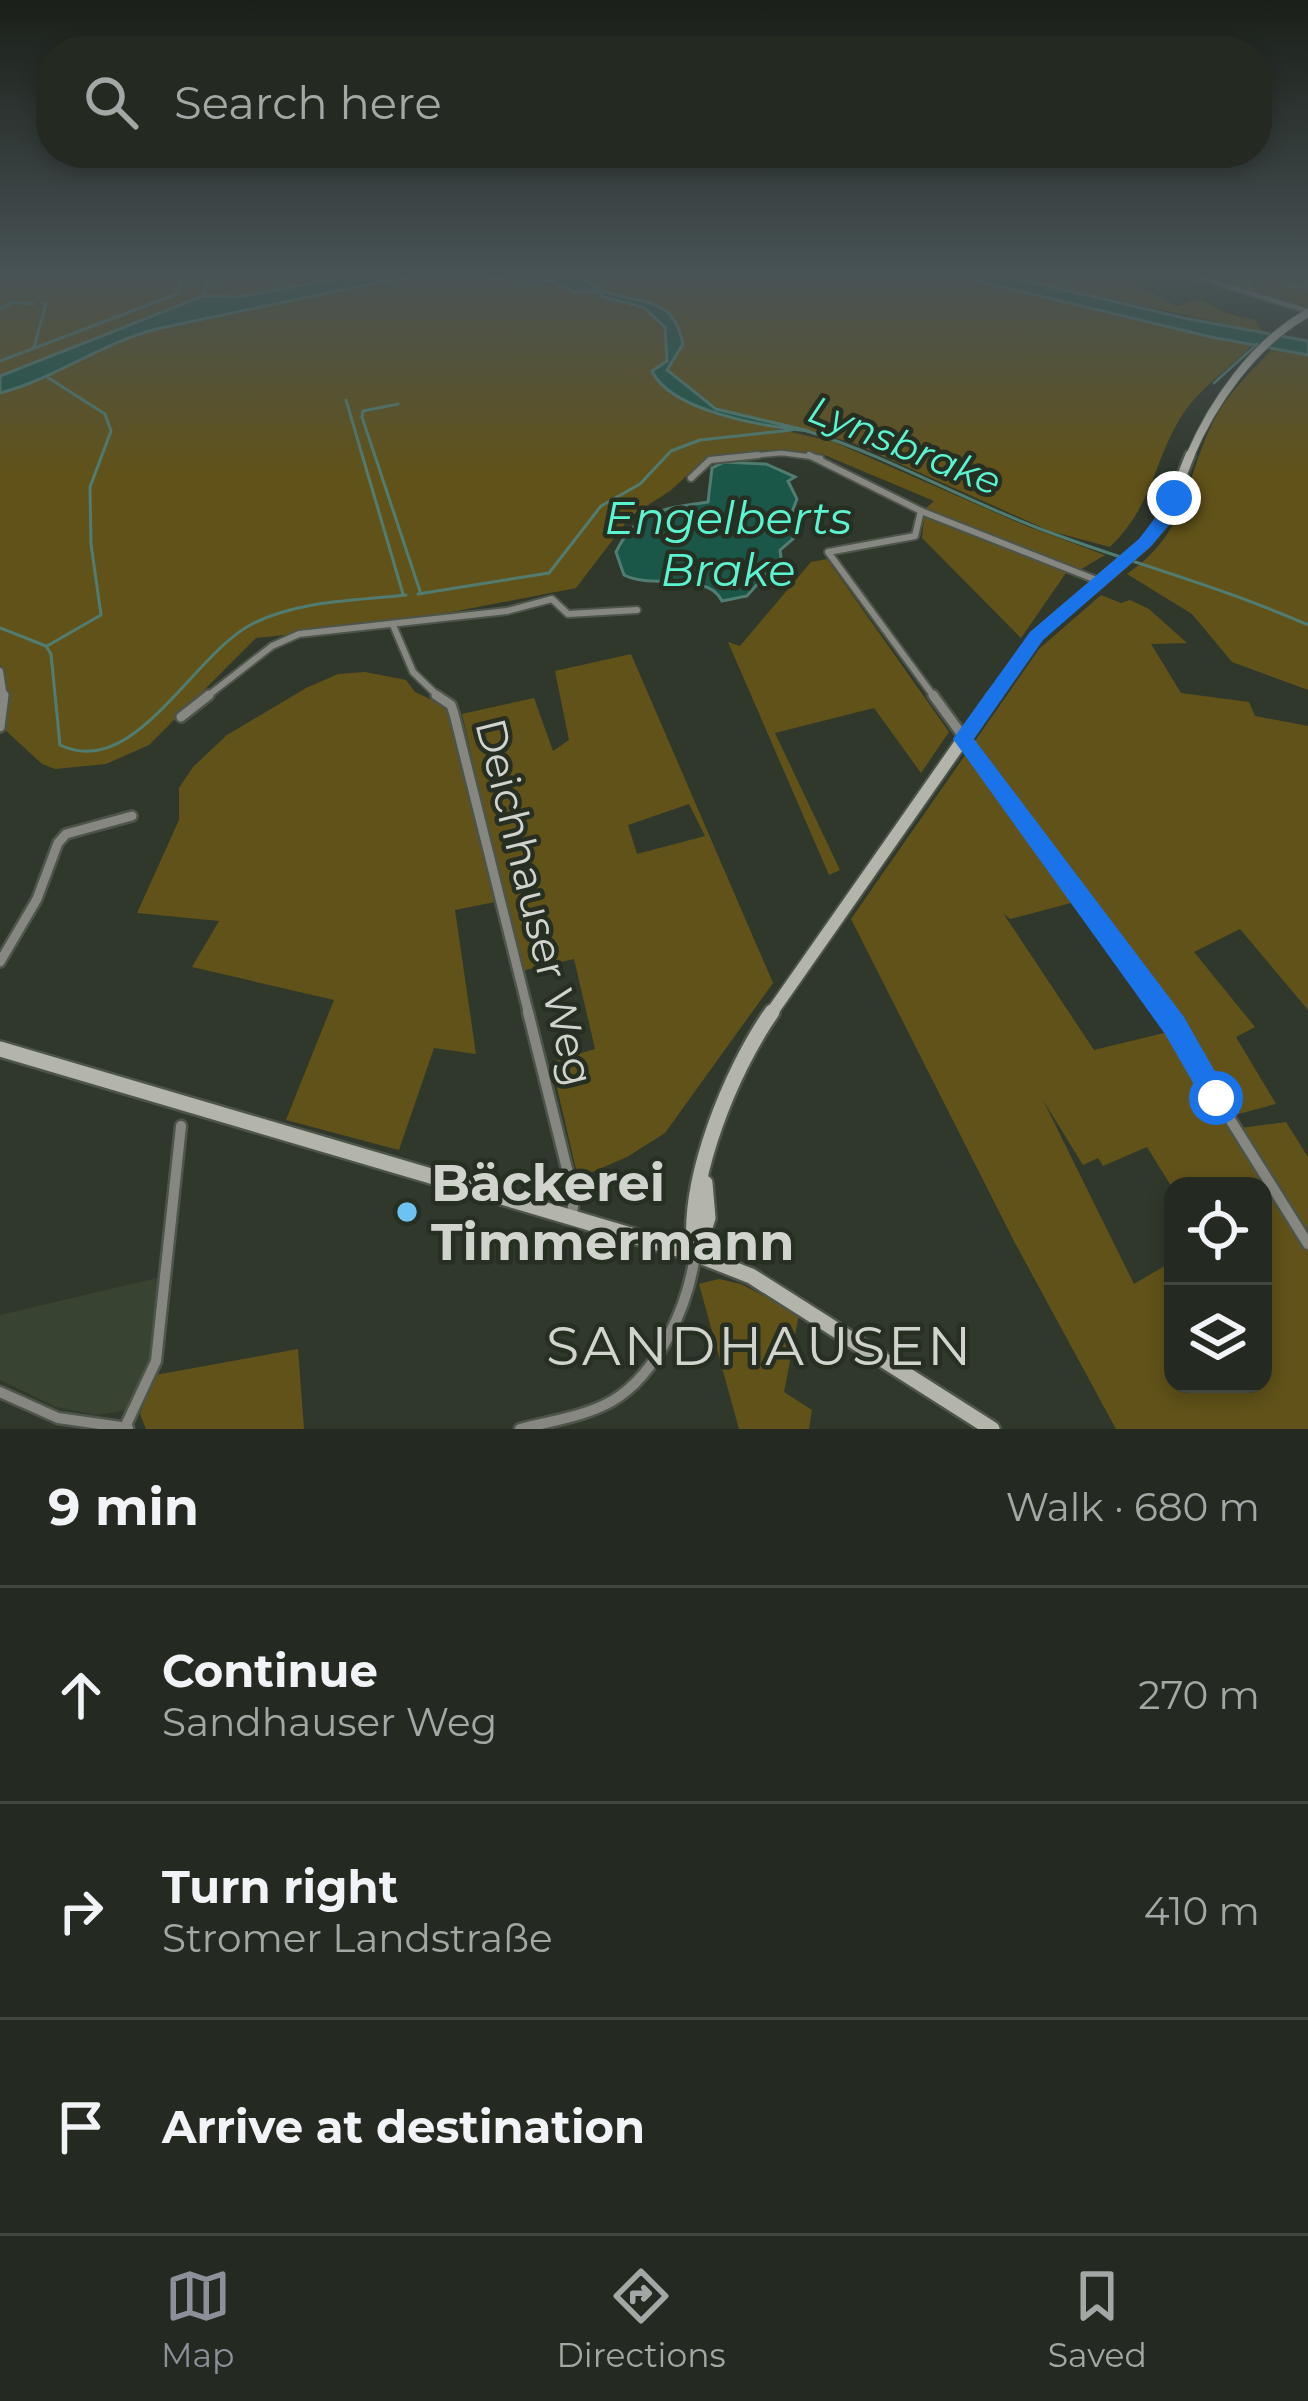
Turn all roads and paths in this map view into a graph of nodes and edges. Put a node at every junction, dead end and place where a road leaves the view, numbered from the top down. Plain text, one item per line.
1 (1272, 341) edge
2 (691, 478) dead end
3 (921, 511) junction
4 (1099, 581) junction
5 (637, 610) dead end
6 (393, 626) junction
7 (0, 671) edge
8 (182, 717) dead end
9 (0, 727) edge
10 (963, 739) junction
11 (132, 816) dead end
12 (0, 962) edge
13 (0, 1049) edge
14 (182, 1126) dead end
15 (572, 1217) junction
16 (1308, 1244) edge
17 (695, 1254) junction
18 (0, 1392) edge
19 (128, 1427) edge
20 (520, 1429) edge
21 (992, 1429) edge

1 - 4 main road
2 - 3 street
3 - 4 street
3 - 10 street
4 - 10 main road
5 - 6 street
6 - 8 street
6 - 15 street, Deichhauser Weg
7 - 9 street
10 - 16 street
10 - 17 main road
11 - 12 street
13 - 15 main road
14 - 19 street
15 - 17 main road
17 - 20 street
17 - 21 main road
18 - 19 street

